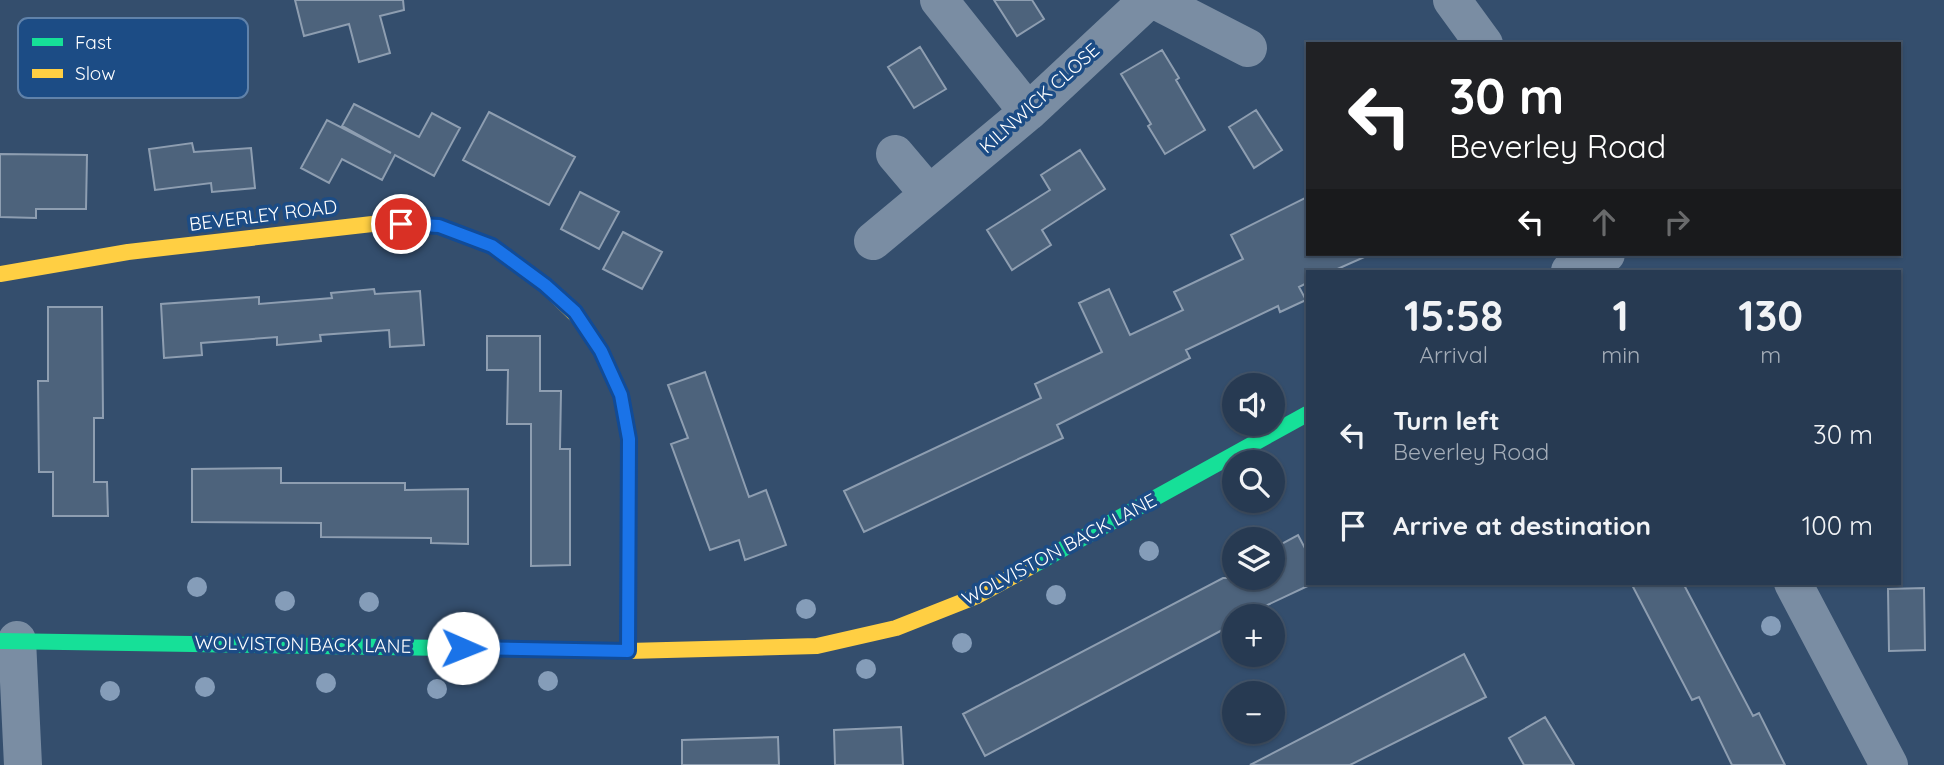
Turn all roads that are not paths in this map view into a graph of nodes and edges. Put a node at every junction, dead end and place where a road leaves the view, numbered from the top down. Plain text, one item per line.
1 (939, 0) edge
2 (1148, 0) edge
3 (1154, 0) edge
4 (1452, 0) edge
5 (1483, 42) edge
6 (1248, 48) dead end
7 (1028, 112) junction
8 (895, 154) dead end
9 (928, 193) junction
10 (873, 241) dead end
11 (1602, 256) edge
12 (1572, 270) edge
13 (0, 274) edge
14 (1306, 415) edge
15 (1794, 585) edge
16 (8, 640) edge
17 (628, 651) junction
18 (23, 765) edge
19 (1889, 765) edge

1 - 7 street
2 - 7 street, KILNWICK CLOSE
3 - 6 street
4 - 5 street
7 - 9 street, KILNWICK CLOSE
8 - 9 street
9 - 10 street, KILNWICK CLOSE
11 - 12 street
13 - 17 street, BEVERLEY ROAD
14 - 17 street, WOLVISTON BACK LANE
15 - 19 street
16 - 17 street, WOLVISTON BACK LANE
16 - 18 street

